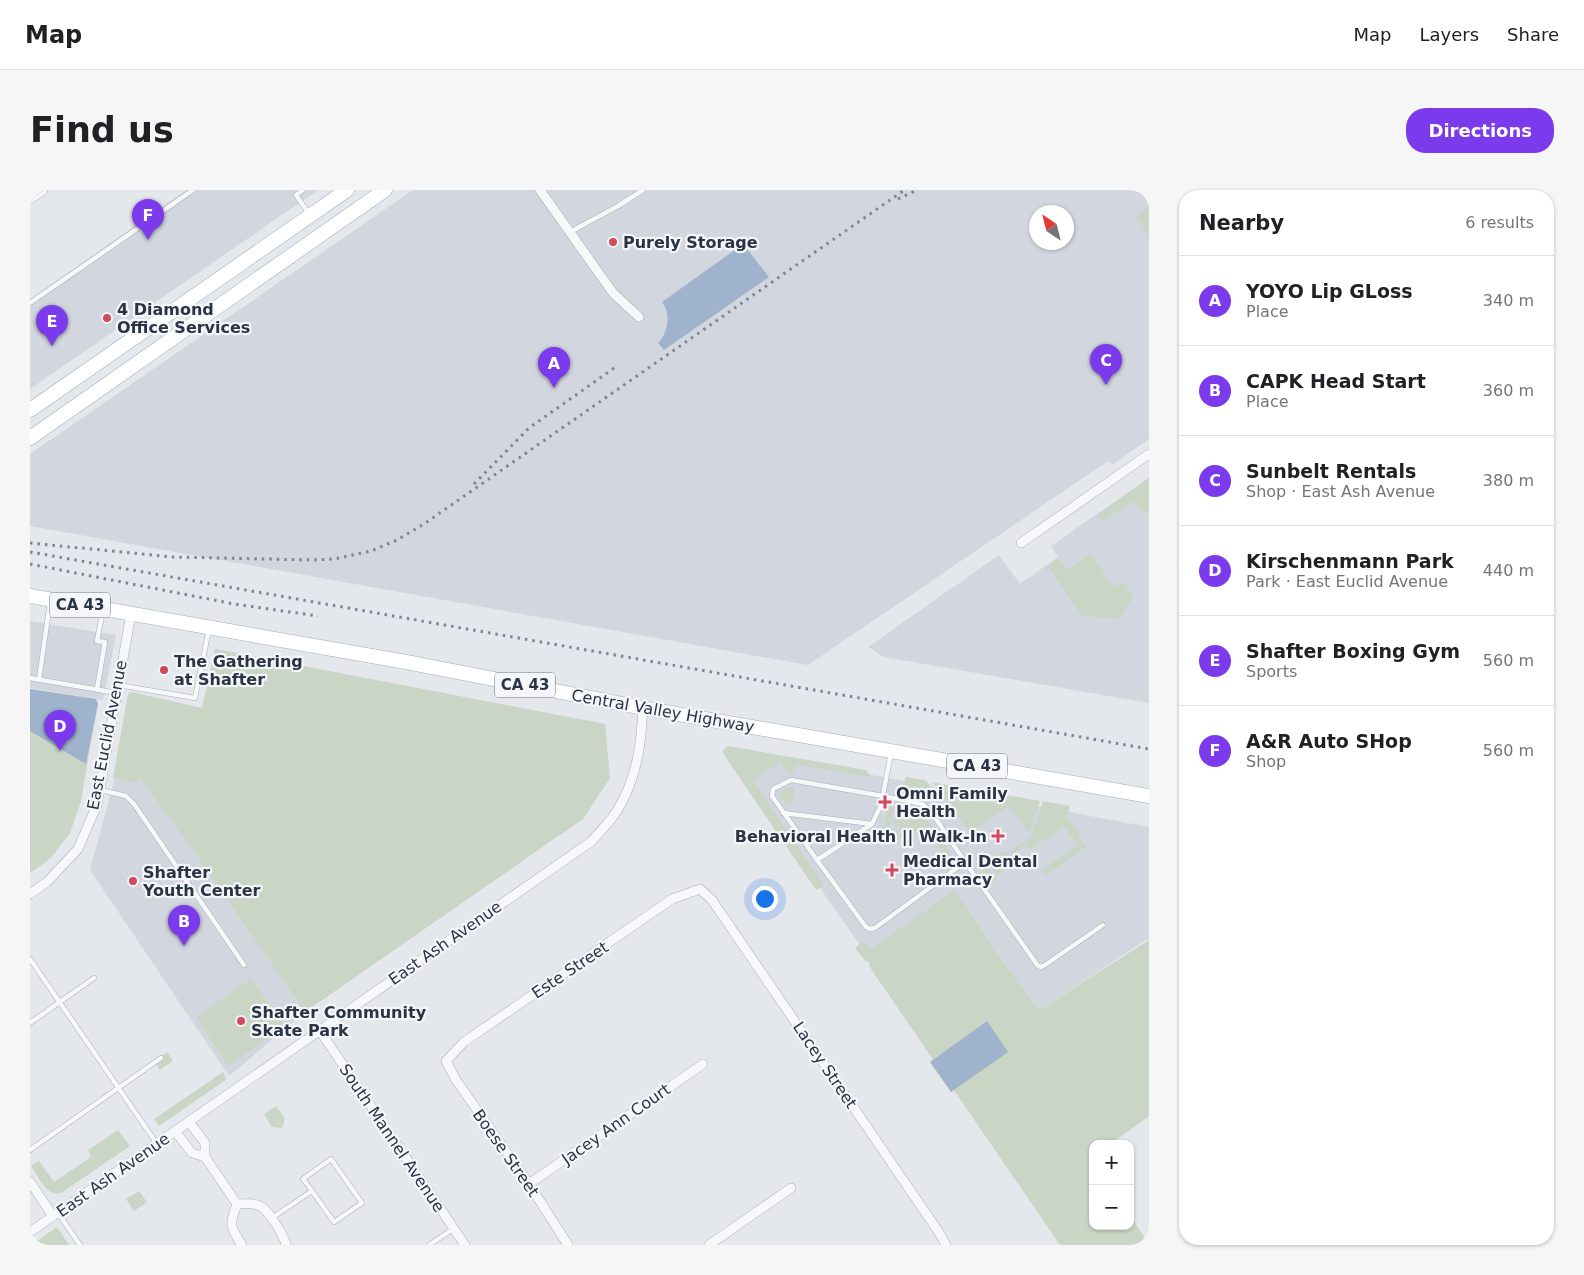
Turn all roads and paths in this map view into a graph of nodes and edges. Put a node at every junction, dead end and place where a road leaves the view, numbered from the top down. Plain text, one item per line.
1 (43, 190) edge
2 (193, 190) edge
3 (303, 190) edge
4 (385, 190) edge
5 (540, 190) edge
6 (643, 190) edge
7 (344, 191) edge
8 (30, 199) edge
9 (310, 216) junction
10 (570, 232) junction
11 (30, 303) edge
12 (639, 317) dead end
13 (30, 410) edge
14 (30, 438) edge
15 (1149, 454) edge
16 (1020, 543) dead end
17 (30, 596) edge
18 (50, 599) junction
19 (103, 609) junction
20 (131, 614) junction
21 (209, 627) junction
22 (30, 678) edge
23 (39, 680) junction
24 (97, 689) junction
25 (117, 689) junction
26 (643, 708) junction
27 (891, 752) junction
28 (100, 790) junction
29 (883, 796) junction
30 (1149, 796) edge
31 (783, 813) junction
32 (872, 824) junction
33 (817, 860) junction
34 (965, 862) junction
35 (700, 888) joint
36 (30, 894) edge
37 (1103, 925) dead end
38 (30, 959) edge
39 (244, 965) dead end
40 (94, 978) dead end
41 (60, 1002) junction
42 (30, 1023) edge
43 (320, 1030) junction
44 (161, 1058) dead end
45 (446, 1060) joint
46 (703, 1064) dead end
47 (119, 1088) junction
48 (189, 1122) junction
49 (176, 1131) junction
50 (157, 1144) junction
51 (30, 1150) edge
52 (205, 1157) junction
53 (30, 1182) edge
54 (529, 1184) junction
55 (791, 1188) dead end
56 (312, 1191) junction
57 (237, 1204) junction
58 (55, 1214) junction
59 (271, 1219) junction
60 (453, 1229) junction
61 (30, 1232) edge
62 (239, 1244) edge
63 (80, 1245) edge
64 (286, 1245) edge
65 (429, 1245) edge
66 (465, 1245) edge
67 (568, 1245) edge
68 (709, 1245) edge
69 (946, 1245) edge

1 - 8 street
2 - 11 lane
3 - 9 lane
4 - 14 main road
5 - 10 street
6 - 10 lane
7 - 9 main road
9 - 13 main road
10 - 12 street
15 - 16 street
17 - 18 main road, Central Valley Highway / CA 43
18 - 19 main road, Central Valley Highway / CA 43
18 - 23 lane
19 - 20 main road, Central Valley Highway / CA 43
19 - 24 lane
20 - 21 main road, Central Valley Highway / CA 43
20 - 25 street, East Euclid Avenue
21 - 25 lane
21 - 26 main road, Central Valley Highway / CA 43
22 - 23 lane
23 - 24 lane
24 - 25 lane
25 - 28 street, East Euclid Avenue
26 - 27 main road, Central Valley Highway / CA 43
26 - 43 street, East Ash Avenue
27 - 29 lane
27 - 30 main road, Central Valley Highway / CA 43
28 - 36 street, East Euclid Avenue
28 - 39 lane
29 - 31 lane
29 - 32 lane
29 - 34 lane
31 - 32 lane
31 - 33 lane
32 - 33 lane
33 - 34 lane
34 - 37 lane
35 - 45 street, Este Street
35 - 69 street, Lacey Street
38 - 41 lane
40 - 41 lane
41 - 42 lane
41 - 47 lane
43 - 48 street, East Ash Avenue
43 - 60 street, South Mannel Avenue
44 - 47 lane
45 - 54 street, Boese Street
46 - 54 street, Jacey Ann Court
47 - 50 lane
47 - 51 lane
48 - 49 street, East Ash Avenue
48 - 52 street
49 - 50 street, East Ash Avenue
49 - 52 street
50 - 58 street, East Ash Avenue
52 - 57 street
53 - 58 street
54 - 67 street, Boese Street
55 - 68 street
56 - 56 lane
56 - 59 lane
57 - 59 street
57 - 62 street
58 - 61 street, East Ash Avenue
58 - 63 lane
59 - 64 street
60 - 65 lane
60 - 66 street, South Mannel Avenue

